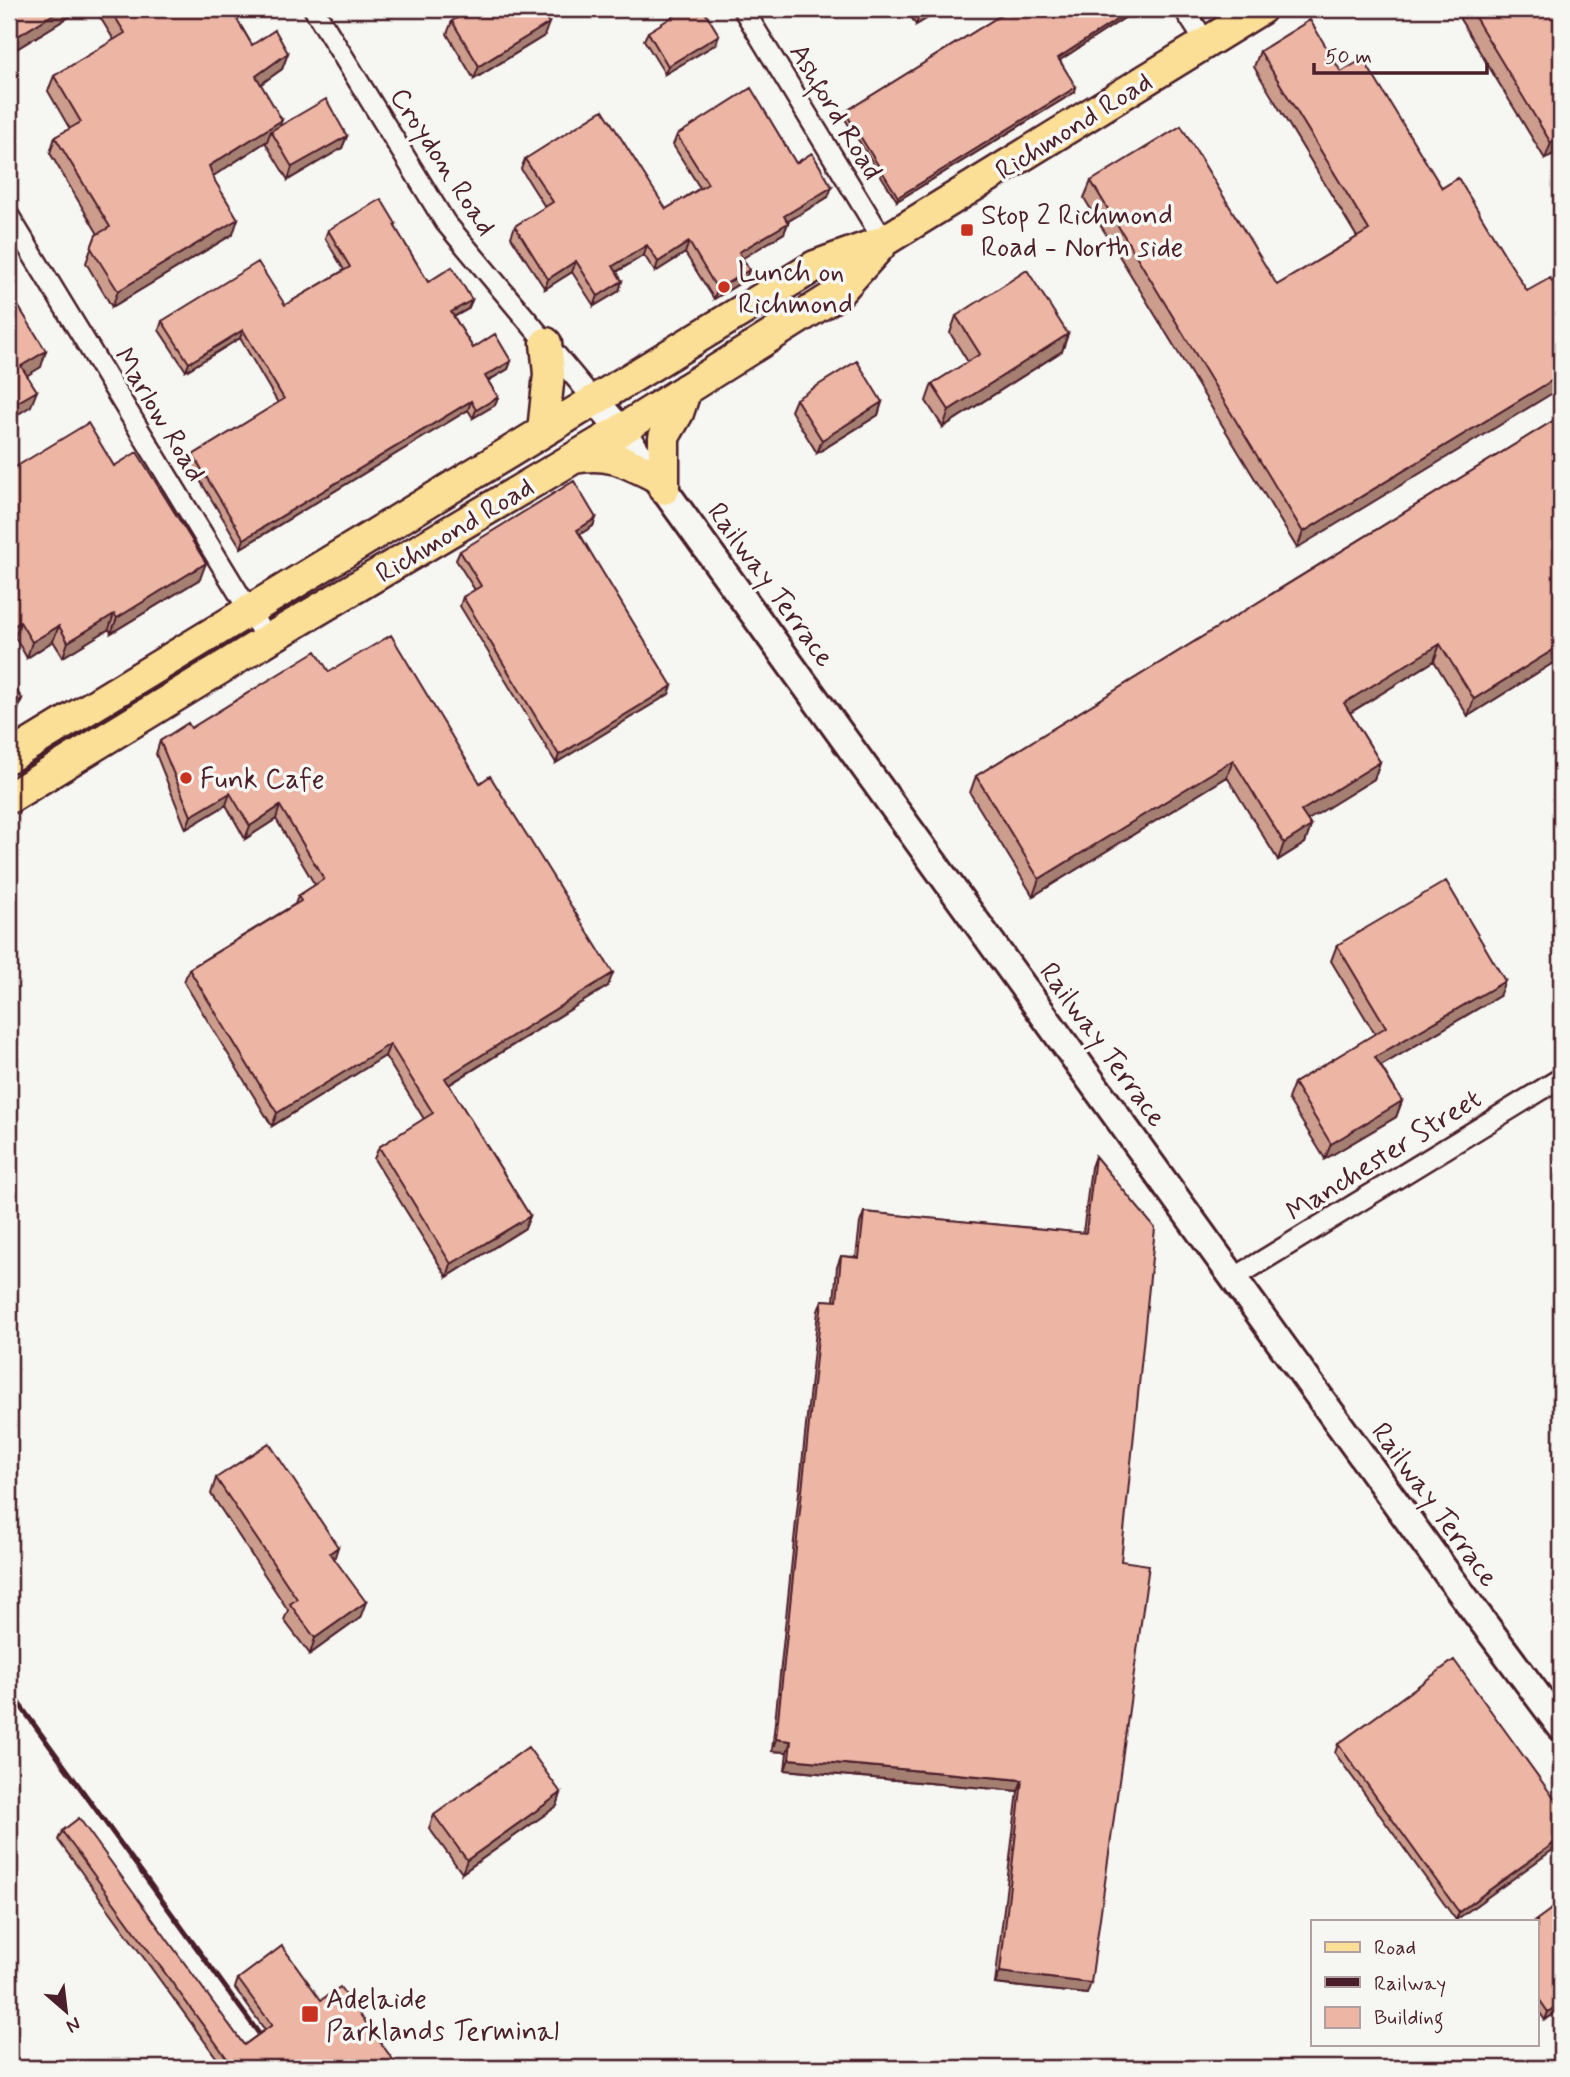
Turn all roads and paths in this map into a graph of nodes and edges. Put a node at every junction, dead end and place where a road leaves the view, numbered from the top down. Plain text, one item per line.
1 (314, 9) edge
2 (743, 9) edge
3 (1184, 9) edge
4 (1261, 9) edge
5 (1206, 43) junction
6 (9, 216) edge
7 (884, 242) junction
8 (546, 343) junction
9 (686, 389) junction
10 (594, 400) junction
11 (621, 430) junction
12 (543, 431) junction
13 (571, 459) junction
14 (659, 482) junction
15 (248, 612) junction
16 (267, 640) junction
17 (9, 757) edge
18 (9, 799) edge
19 (1561, 1078) edge
20 (1234, 1278) junction
21 (1561, 1727) edge

1 - 8 street, Croydon Road
2 - 7 street, Ashford Road
3 - 5 street
4 - 5 main road, Richmond Road
5 - 7 main road, Richmond Road
6 - 15 street, Marlow Road
7 - 9 main road, Richmond Road
7 - 10 main road, Richmond Road
8 - 10 street, Croydon Road
8 - 12 main road
9 - 11 main road, Richmond Road
9 - 14 main road
10 - 11 main road, Railway Terrace
10 - 12 main road, Richmond Road
11 - 13 main road, Richmond Road
11 - 14 main road, Railway Terrace
12 - 15 main road, Richmond Road
13 - 14 main road
13 - 16 main road, Richmond Road
14 - 20 main road, Railway Terrace
15 - 16 street, Marlow Road
15 - 17 main road, Richmond Road
16 - 18 main road, Richmond Road
19 - 20 street, Manchester Street
20 - 21 main road, Railway Terrace

